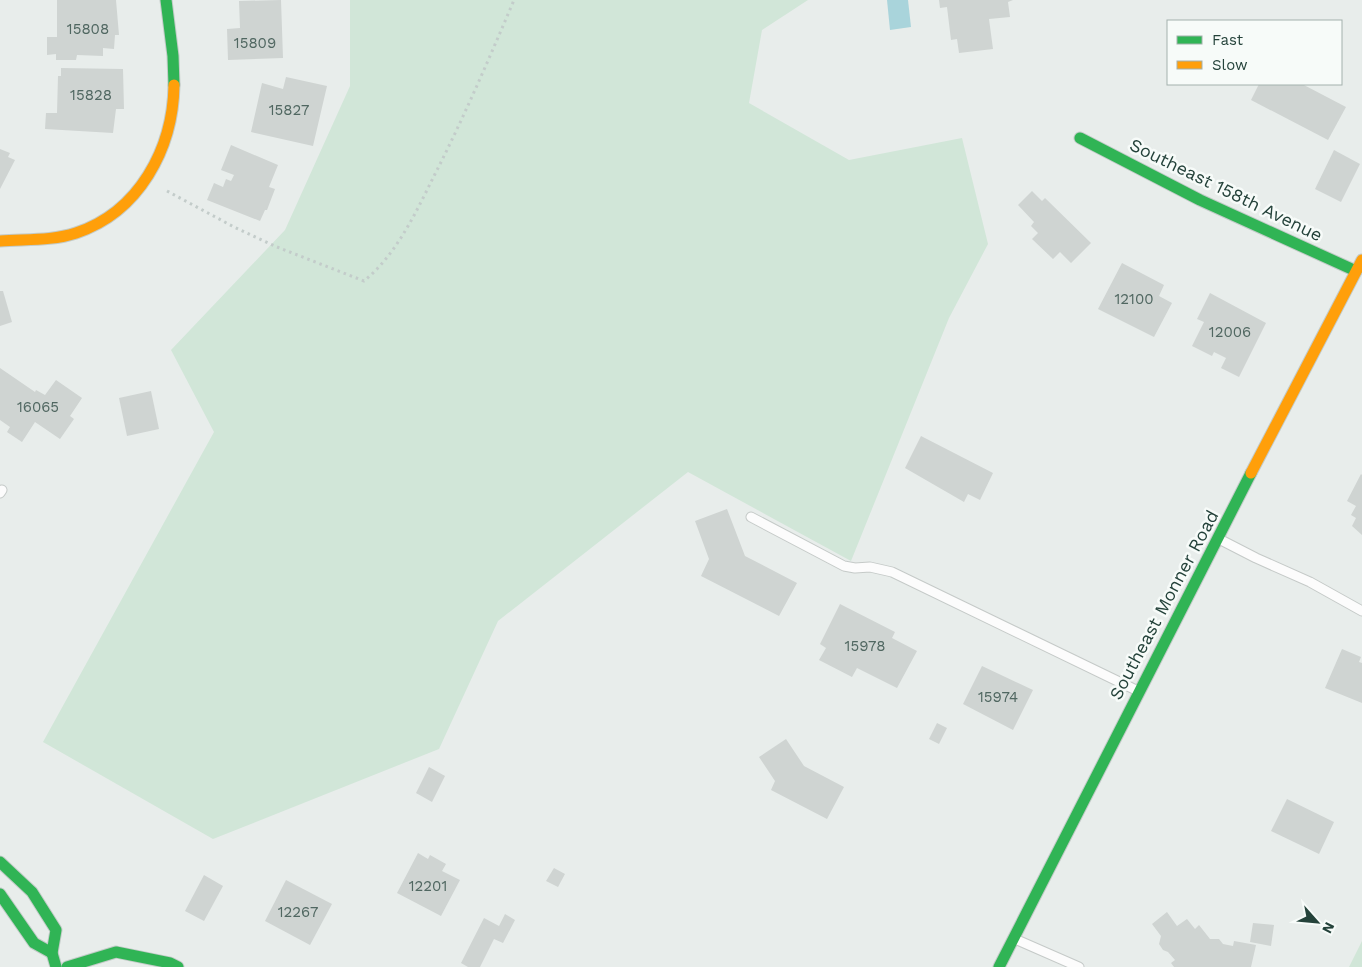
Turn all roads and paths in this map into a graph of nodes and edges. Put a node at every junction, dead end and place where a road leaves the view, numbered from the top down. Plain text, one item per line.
1 (166, 0) edge
2 (514, 0) edge
3 (1080, 138) dead end
4 (149, 174) junction
5 (0, 241) edge
6 (1362, 260) edge
7 (1356, 271) junction
8 (751, 517) dead end
9 (1219, 538) junction
10 (1362, 611) edge
11 (1138, 691) junction
12 (0, 862) edge
13 (0, 894) edge
14 (1014, 939) junction
15 (52, 953) junction
16 (56, 967) edge
17 (67, 967) edge
18 (178, 967) edge
19 (1000, 967) edge
20 (1079, 967) edge

1 - 4 street
2 - 4 path
3 - 7 street, Southeast 158th Avenue
4 - 5 street
6 - 7 street, Southeast Monner Road
7 - 9 street, Southeast Monner Road
8 - 11 lane
9 - 10 lane
9 - 11 street, Southeast Monner Road
11 - 14 street, Southeast Monner Road
12 - 15 street
13 - 15 street
14 - 19 street, Southeast Monner Road
14 - 20 lane
15 - 16 street
17 - 18 street

